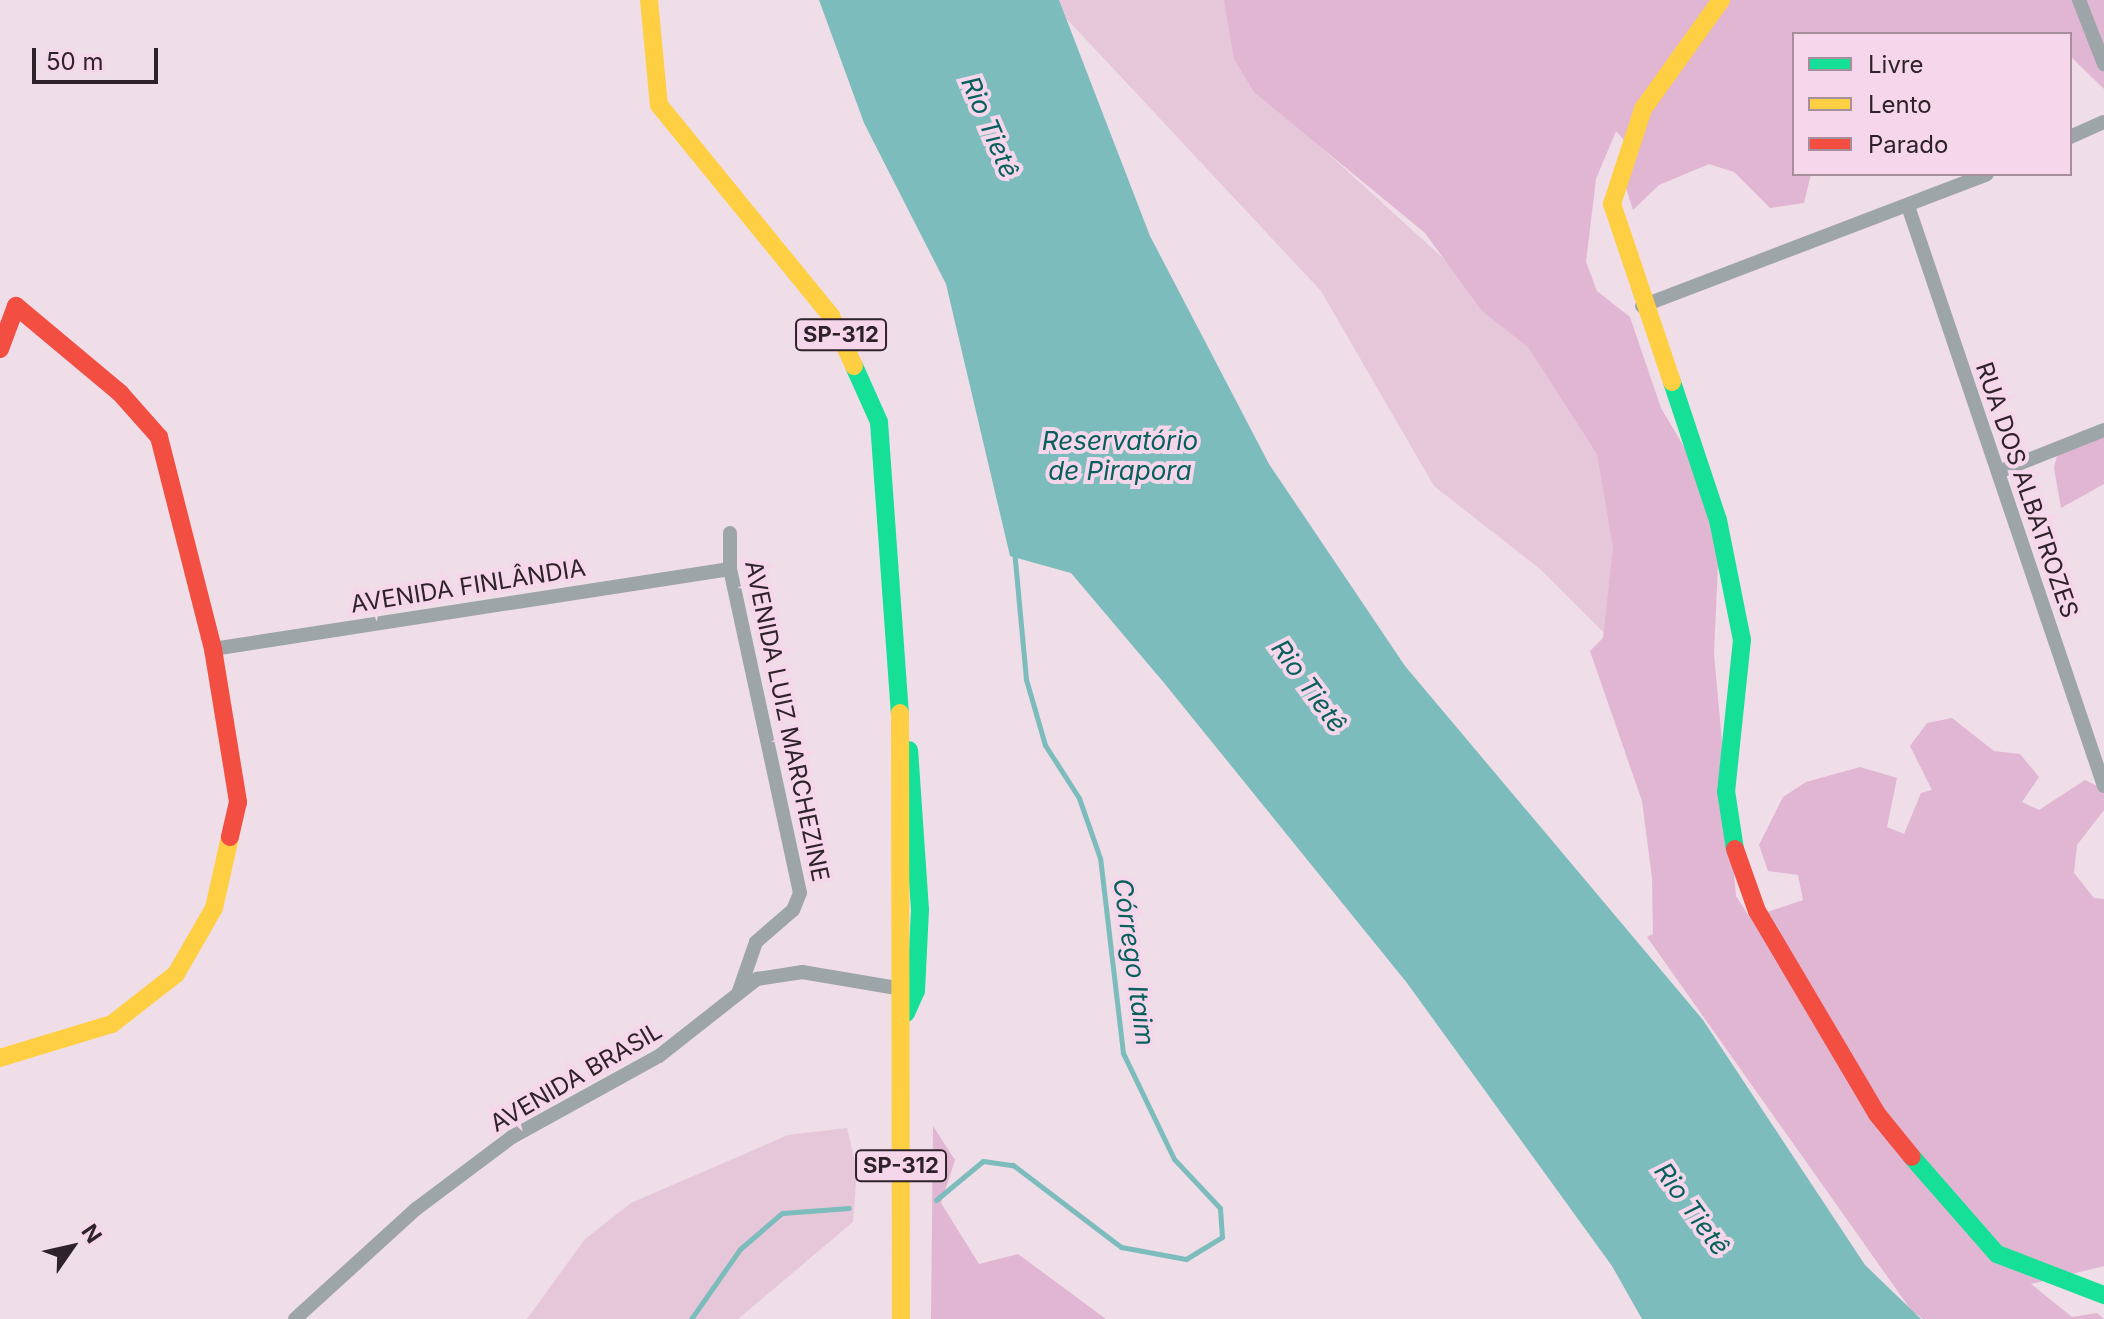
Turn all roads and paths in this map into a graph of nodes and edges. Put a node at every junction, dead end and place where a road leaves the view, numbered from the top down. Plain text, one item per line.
1 (649, 0) edge
2 (1721, 0) edge
3 (2079, 0) edge
4 (2104, 64) edge
5 (2104, 122) edge
6 (2072, 136) edge
7 (1983, 176) edge
8 (1909, 209) junction
9 (1642, 306) junction
10 (0, 349) edge
11 (2104, 430) edge
12 (1998, 472) junction
13 (730, 533) dead end
14 (730, 569) junction
15 (213, 649) junction
16 (2104, 786) edge
17 (907, 990) junction
18 (739, 991) junction
19 (0, 1058) edge
20 (2104, 1295) edge
21 (295, 1319) edge
22 (901, 1319) edge

1 - 17 street, SP-312
2 - 9 street
3 - 4 street
5 - 6 street
7 - 8 street
8 - 9 street
8 - 12 street, RUA DOS ALBATROZES
9 - 20 street
10 - 15 street
11 - 12 street
12 - 16 street, RUA DOS ALBATROZES
13 - 14 street, AVENIDA LUIZ MARCHEZINE
14 - 15 street, AVENIDA FINLÂNDIA
14 - 18 street, AVENIDA LUIZ MARCHEZINE
15 - 19 street
17 - 18 street, AVENIDA BRASIL
17 - 22 street, SP-312
18 - 21 street, AVENIDA BRASIL

